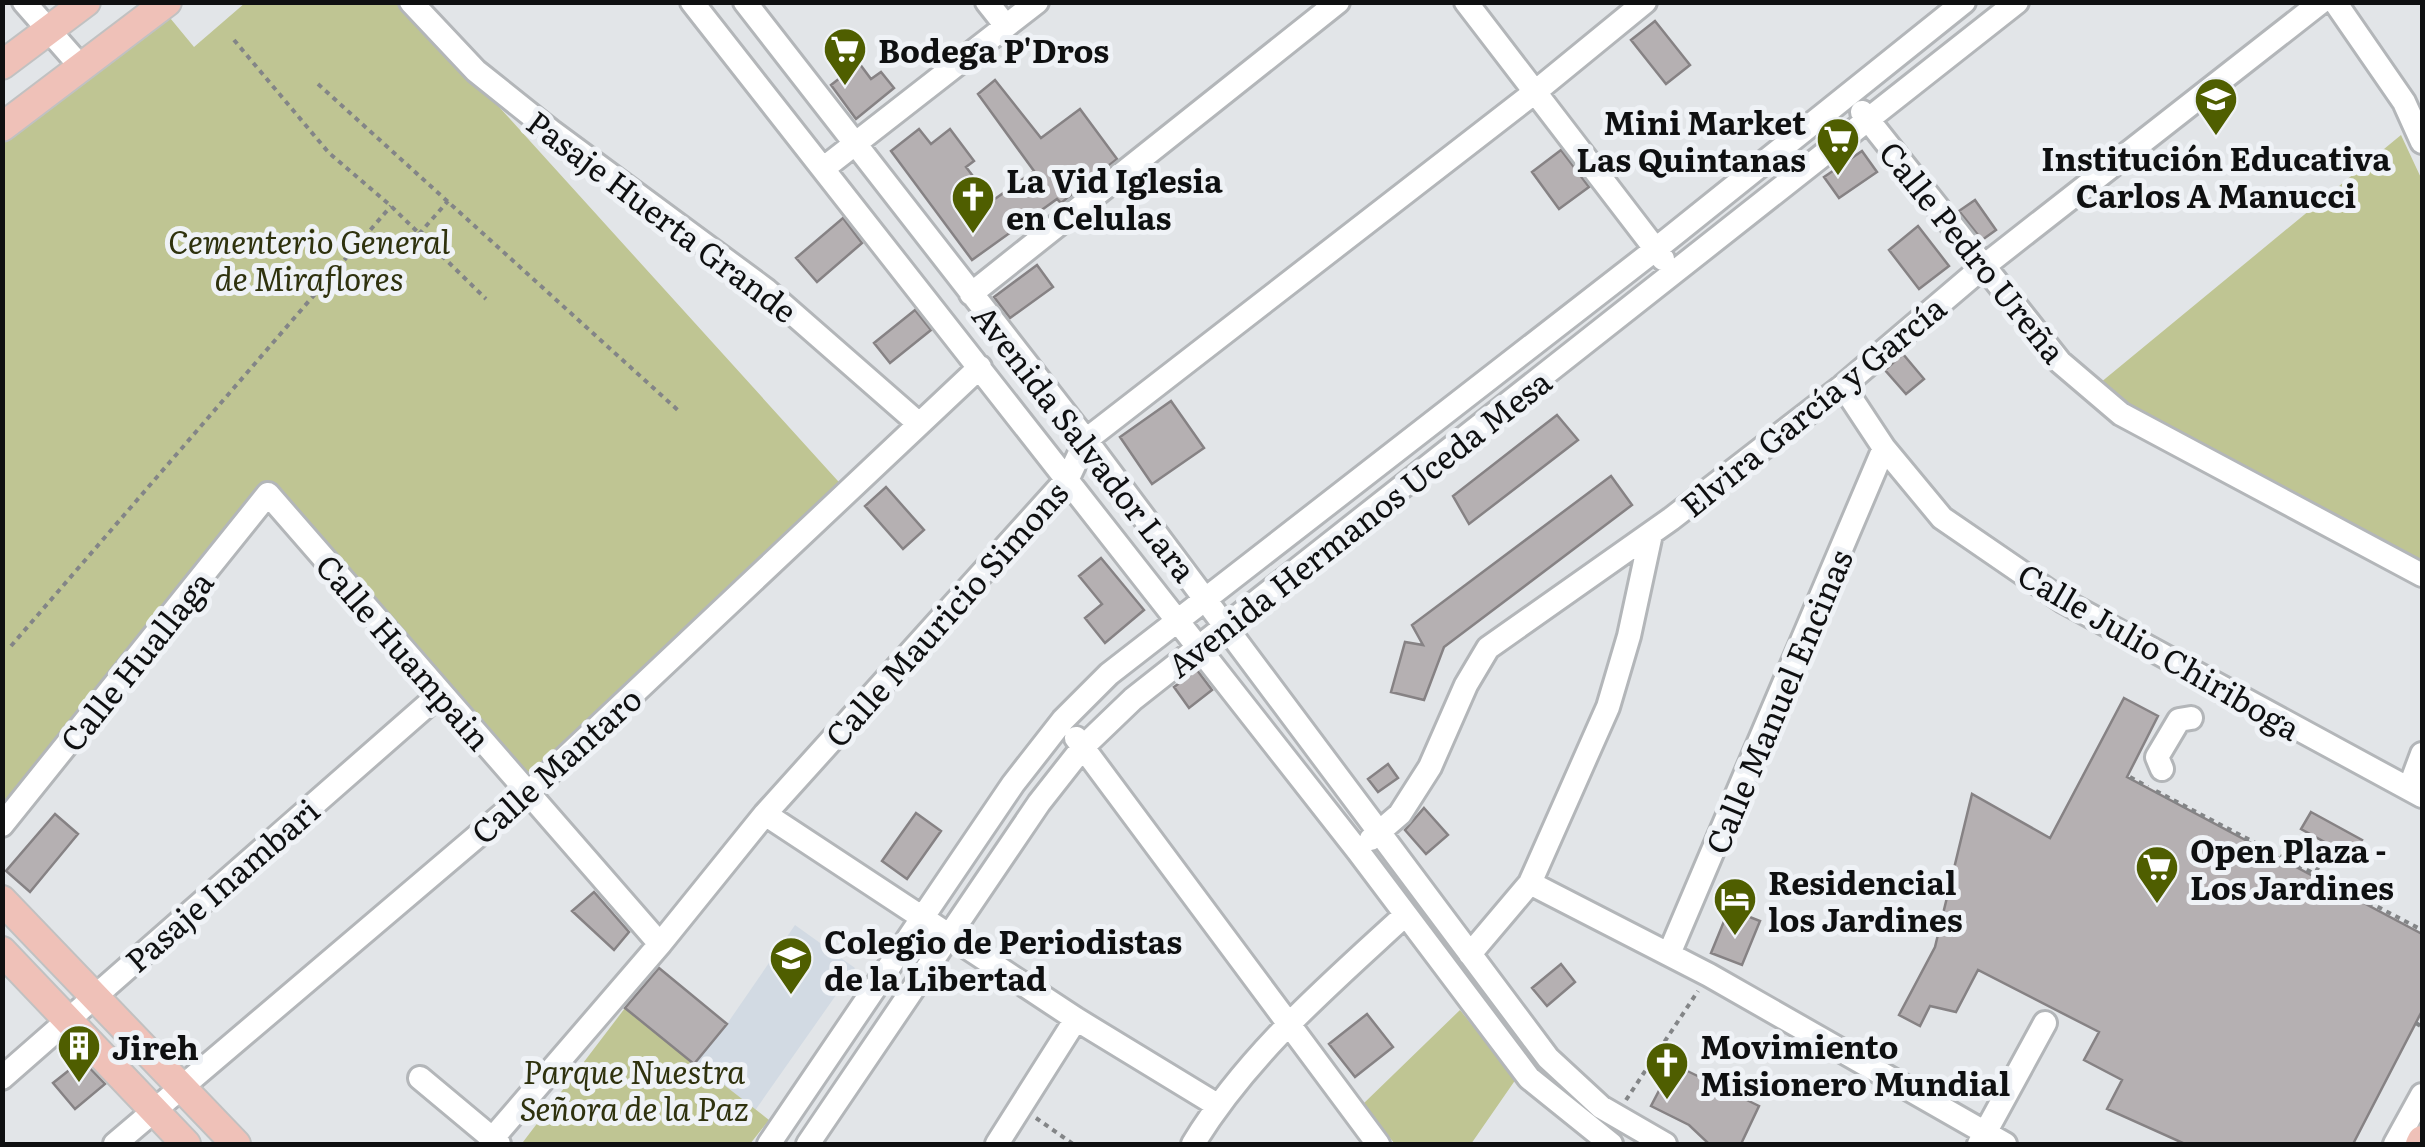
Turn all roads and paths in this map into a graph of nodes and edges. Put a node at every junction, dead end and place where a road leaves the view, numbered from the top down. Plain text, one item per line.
1 (24, 2) edge
2 (86, 2) edge
3 (167, 2) edge
4 (411, 2) edge
5 (692, 2) edge
6 (745, 2) edge
7 (988, 2) edge
8 (1036, 2) edge
9 (1338, 2) edge
10 (1466, 2) edge
11 (1644, 2) edge
12 (1964, 2) edge
13 (2018, 2) edge
14 (2321, 2) edge
15 (2335, 2) edge
16 (1006, 26) junction
17 (49, 31) junction
18 (234, 40) dead end
19 (2, 65) edge
20 (82, 68) junction
21 (318, 84) dead end
22 (1535, 92) junction
23 (1848, 93) junction
24 (1869, 121) junction
25 (2, 127) edge
26 (2422, 142) edge
27 (855, 144) junction
28 (824, 168) junction
29 (448, 202) junction
30 (390, 206) junction
31 (419, 234) junction
32 (1656, 249) junction
33 (1984, 266) junction
34 (1675, 273) junction
35 (970, 294) junction
36 (486, 299) dead end
37 (980, 367) junction
38 (1842, 386) junction
39 (682, 413) dead end
40 (918, 423) junction
41 (1086, 440) junction
42 (1884, 448) junction
43 (1394, 452) junction
44 (1068, 478) junction
45 (1414, 478) junction
46 (268, 494) joint
47 (1652, 534) junction
48 (2422, 575) edge
49 (1206, 598) junction
50 (1178, 622) junction
51 (1226, 626) junction
52 (11, 646) dead end
53 (1198, 648) junction
54 (441, 693) junction
55 (2192, 718) dead end
56 (1063, 720) junction
57 (1083, 748) junction
58 (2422, 754) edge
59 (2162, 768) dead end
60 (2130, 777) dead end
61 (2416, 792) edge
62 (528, 793) junction
63 (765, 814) junction
64 (2, 825) edge
65 (1380, 832) junction
66 (1358, 850) junction
67 (2324, 855) dead end
68 (2315, 875) junction
69 (1530, 883) junction
70 (2, 900) edge
71 (1404, 916) junction
72 (923, 917) junction
73 (2422, 930) edge
74 (948, 934) junction
75 (660, 944) junction
76 (2, 951) edge
77 (1470, 954) junction
78 (1669, 954) junction
79 (1709, 974) junction
80 (93, 996) junction
81 (1076, 1018) junction
82 (67, 1020) junction
83 (2045, 1022) dead end
84 (1286, 1024) junction
85 (2416, 1024) dead end
86 (2422, 1027) edge
87 (2, 1078) edge
88 (420, 1078) dead end
89 (180, 1088) junction
90 (2422, 1096) edge
91 (1217, 1105) junction
92 (1020, 1107) junction
93 (154, 1110) junction
94 (1626, 1130) edge
95 (1990, 1141) edge
96 (496, 1142) edge
97 (115, 1144) edge
98 (186, 1144) edge
99 (236, 1144) edge
100 (770, 1144) edge
101 (808, 1144) edge
102 (996, 1144) edge
103 (1073, 1144) edge
104 (1193, 1144) edge
105 (1378, 1144) edge
106 (1611, 1144) edge
107 (1665, 1144) edge
108 (2396, 1144) edge

1 - 17 street
2 - 17 main road
3 - 20 main road
4 - 40 street, Pasaje Huerta Grande
5 - 28 street, Avenida Salvador Lara
6 - 27 street, Avenida Salvador Lara
7 - 16 street
8 - 16 street
9 - 35 street
10 - 22 street
11 - 22 street, Calle Mauricio Simons
12 - 23 street, Avenida Hermanos Uceda Mesa
13 - 24 street, Avenida Hermanos Uceda Mesa
14 - 33 street, Elvira García y García
15 - 26 street
16 - 27 street
17 - 19 main road
17 - 20 street
18 - 30 path
20 - 25 main road
21 - 29 path
22 - 32 street
22 - 41 street, Calle Mauricio Simons
23 - 24 street, Calle Pedro Ureña
23 - 32 street, Avenida Hermanos Uceda Mesa
24 - 33 street, Calle Pedro Ureña
24 - 34 street, Avenida Hermanos Uceda Mesa
27 - 28 street
27 - 35 street, Avenida Salvador Lara
28 - 37 street, Avenida Salvador Lara
29 - 31 path
29 - 39 path
30 - 31 path
30 - 52 path
31 - 36 path
32 - 34 street
32 - 43 street, Avenida Hermanos Uceda Mesa
33 - 38 street, Elvira García y García
33 - 48 street, Calle Pedro Ureña
34 - 45 street, Avenida Hermanos Uceda Mesa
35 - 41 street, Avenida Salvador Lara
37 - 40 street, Calle Mantaro
37 - 44 street, Avenida Salvador Lara
38 - 42 street, Calle Julio Chiriboga
38 - 47 street, Elvira García y García
40 - 62 street, Calle Mantaro
41 - 44 street, Calle Mauricio Simons
41 - 49 street, Avenida Salvador Lara
42 - 61 street, Calle Julio Chiriboga
42 - 78 street, Calle Manuel Encinas
43 - 45 street
43 - 49 street, Avenida Hermanos Uceda Mesa
44 - 50 street, Avenida Salvador Lara
44 - 63 street, Calle Mauricio Simons
45 - 51 street, Avenida Hermanos Uceda Mesa
46 - 54 street, Calle Huampain
46 - 64 street, Calle Huallaga
47 - 65 street, Elvira García y García
47 - 69 street
49 - 50 street, Avenida Hermanos Uceda Mesa
49 - 51 street, Avenida Salvador Lara
50 - 53 street, Avenida Salvador Lara
50 - 56 street, Avenida Hermanos Uceda Mesa
51 - 53 street, Avenida Hermanos Uceda Mesa
51 - 65 street, Avenida Salvador Lara
53 - 57 street, Avenida Hermanos Uceda Mesa
53 - 66 street, Avenida Salvador Lara
54 - 62 street, Calle Huampain
54 - 80 street, Pasaje Inambari
55 - 59 street
56 - 57 street
56 - 72 street, Avenida Hermanos Uceda Mesa
57 - 74 street, Avenida Hermanos Uceda Mesa
57 - 84 street
58 - 61 street
60 - 68 path
62 - 75 street, Calle Huampain
62 - 89 street, Calle Mantaro
63 - 72 street
63 - 75 street, Calle Mauricio Simons
65 - 66 street, Elvira García y García
65 - 77 street, Avenida Salvador Lara
66 - 71 street, Avenida Salvador Lara
67 - 68 path
68 - 73 path
69 - 77 street
69 - 78 street
70 - 80 main road
71 - 84 street
71 - 106 street, Avenida Salvador Lara
72 - 74 street
72 - 100 street, Avenida Hermanos Uceda Mesa
74 - 81 street
74 - 101 street, Avenida Hermanos Uceda Mesa
75 - 96 street, Calle Mauricio Simons
76 - 82 main road
77 - 94 street, Avenida Salvador Lara
78 - 79 street
79 - 94 path
79 - 95 street
80 - 82 street, Pasaje Inambari
80 - 89 main road
81 - 91 street
81 - 92 street
82 - 87 street, Pasaje Inambari
82 - 93 main road
83 - 95 street
84 - 91 street
84 - 105 street
85 - 86 path
88 - 96 street
89 - 93 street, Calle Mantaro
89 - 99 main road
90 - 108 street
91 - 104 street
92 - 102 street
92 - 103 path
93 - 97 street, Calle Mantaro
93 - 98 main road
94 - 107 street, Avenida Salvador Lara

